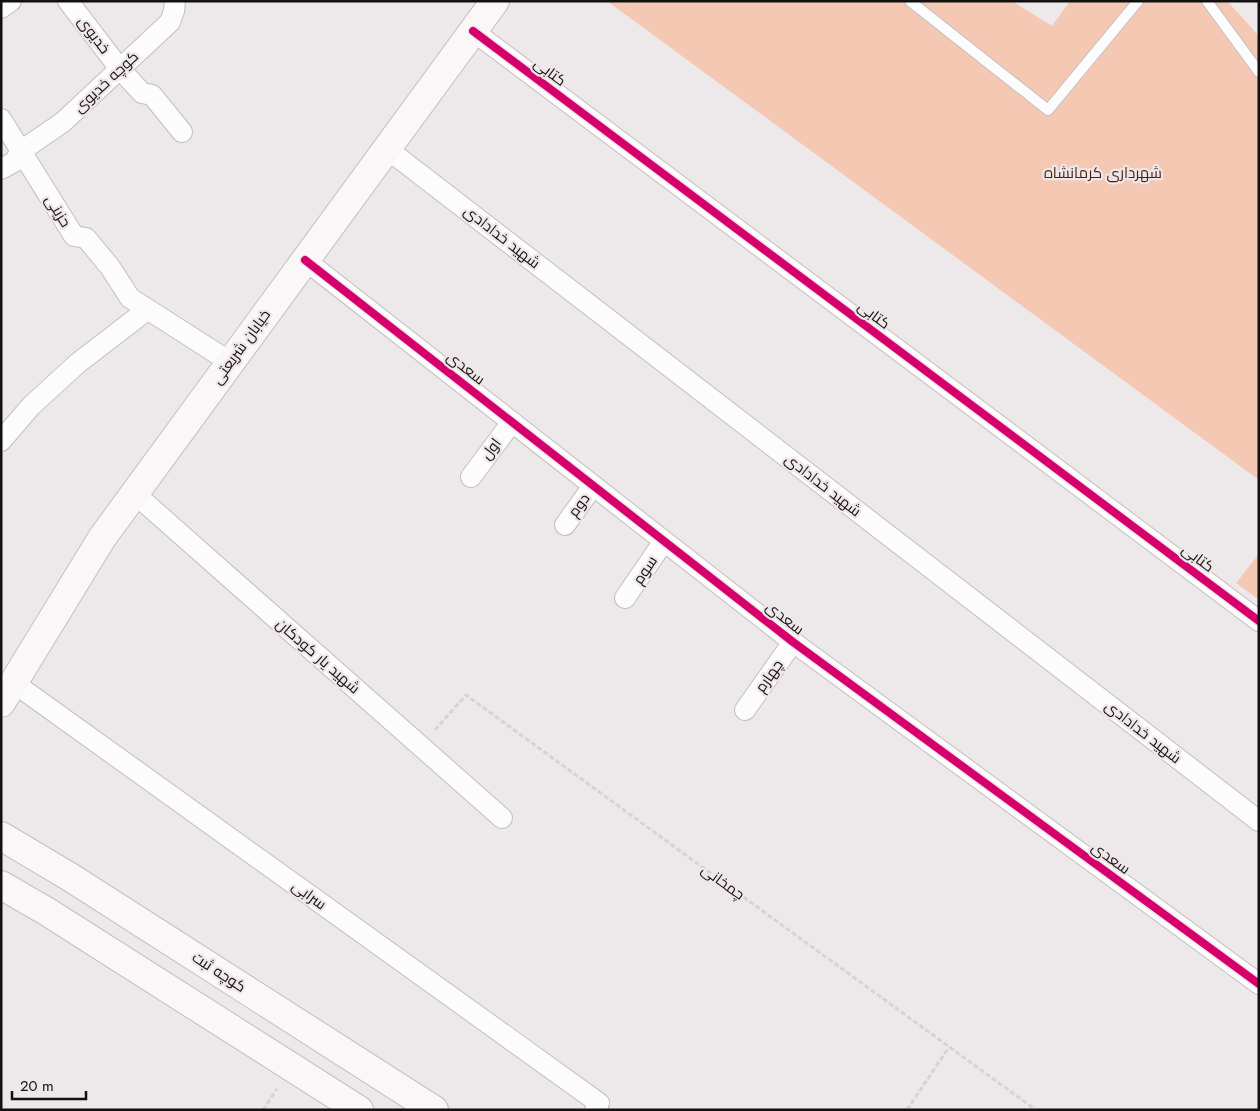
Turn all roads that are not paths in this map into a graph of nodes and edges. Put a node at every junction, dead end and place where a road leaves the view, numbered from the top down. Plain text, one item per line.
1 (11, 1) edge
2 (68, 1) edge
3 (175, 1) edge
4 (495, 1) edge
5 (910, 1) edge
6 (1138, 1) edge
7 (1207, 1) edge
8 (1, 8) edge
9 (473, 31) junction
10 (120, 69) junction
11 (1259, 72) edge
12 (1, 119) edge
13 (182, 132) dead end
14 (386, 148) junction
15 (21, 151) junction
16 (1, 168) edge
17 (305, 260) junction
18 (148, 310) junction
19 (230, 362) junction
20 (512, 422) junction
21 (1, 441) edge
22 (471, 477) dead end
23 (593, 486) junction
24 (134, 493) junction
25 (564, 525) dead end
26 (664, 541) junction
27 (625, 598) dead end
28 (1259, 621) edge
29 (793, 642) junction
30 (7, 693) edge
31 (745, 710) dead end
32 (502, 818) dead end
33 (1259, 821) edge
34 (1, 836) edge
35 (70, 877) junction
36 (1, 885) edge
37 (46, 911) junction
38 (1259, 984) edge
39 (423, 1107) edge
40 (359, 1110) edge
41 (595, 1110) edge

1 - 8 street
2 - 10 street, خدیوی
3 - 10 street, کوچه خدیوی
4 - 9 main road, خیابان شریعتی
5 - 6 lane
7 - 11 lane
9 - 14 main road, خیابان شریعتی
9 - 28 street, کتابی
10 - 13 street, خدیوی
10 - 15 street, کوچه خدیوی
12 - 15 street, حزینی
14 - 17 main road, خیابان شریعتی
14 - 33 street, شهید خدادادی
15 - 16 street, کوچه خدیوی
15 - 18 street, حزینی
17 - 19 main road, خیابان شریعتی
17 - 20 street, سعدی
18 - 19 street, حزینی
18 - 21 street
19 - 24 main road, خیابان شریعتی
20 - 22 street, اول
20 - 23 street, سعدی
23 - 25 street, دوم
23 - 26 street, سعدی
24 - 30 main road, خیابان شریعتی
24 - 32 street, شهید یار کودکان
26 - 27 street, سوم
26 - 29 street, سعدی
29 - 31 street, چهارم
29 - 38 street, سعدی
30 - 41 street, سرابی
34 - 35 main road, کوچه ثبت
35 - 37 main road
35 - 39 main road, کوچه ثبت
36 - 37 main road
37 - 40 main road

